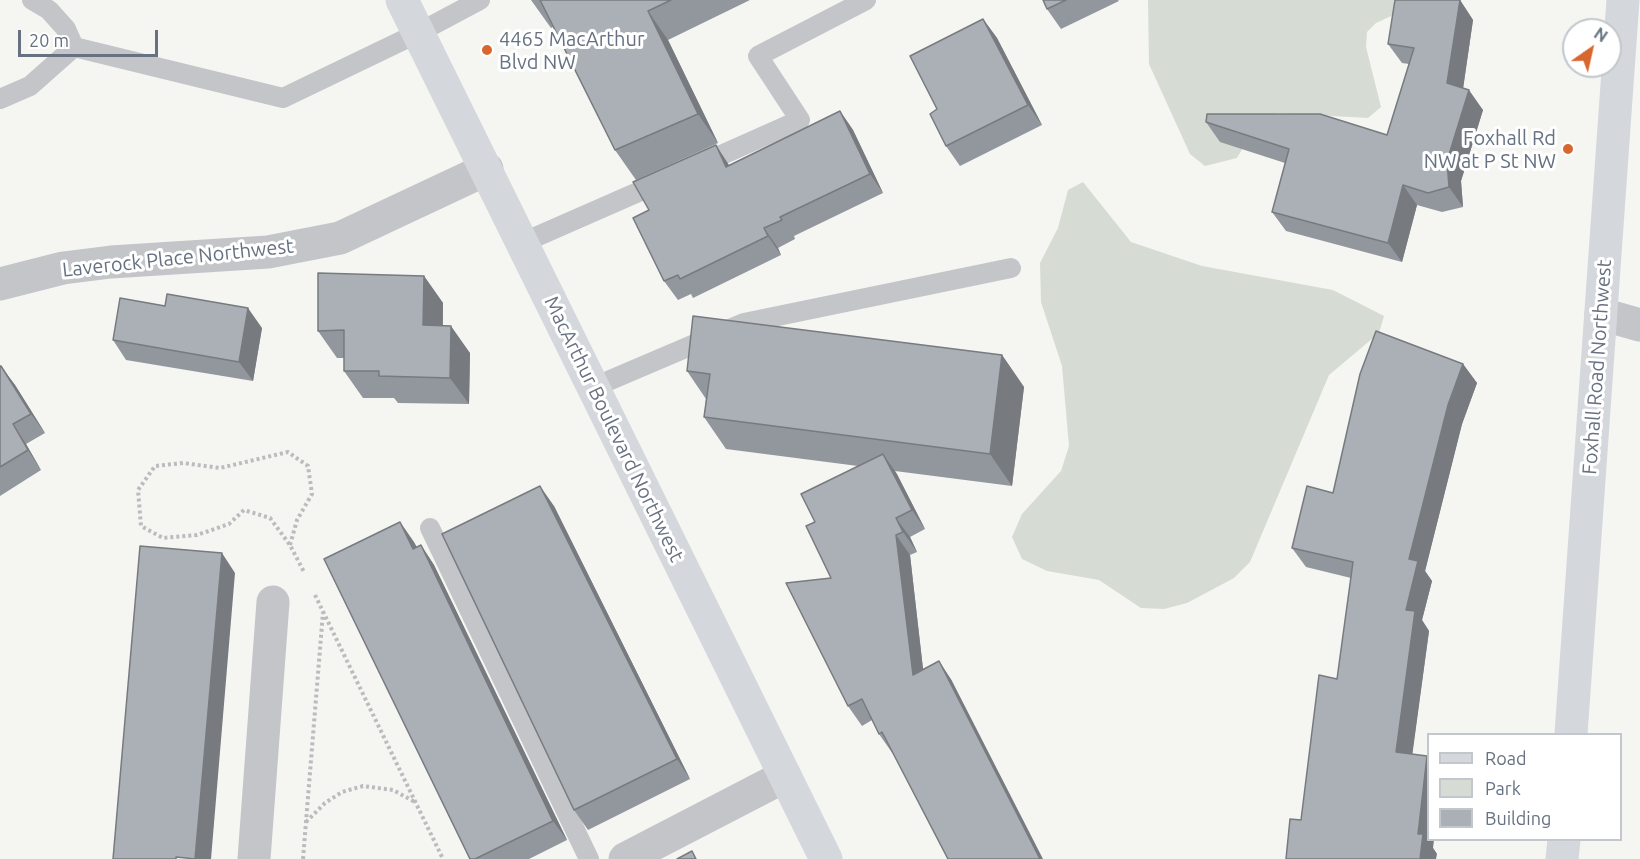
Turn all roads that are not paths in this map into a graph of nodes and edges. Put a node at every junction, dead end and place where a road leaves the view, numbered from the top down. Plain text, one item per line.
1 (32, 0) edge
2 (402, 0) edge
3 (480, 0) edge
4 (867, 0) edge
5 (1623, 0) edge
6 (418, 33) junction
7 (74, 47) junction
8 (0, 99) edge
9 (487, 170) junction
10 (522, 243) junction
11 (1011, 268) dead end
12 (0, 284) edge
13 (1600, 314) junction
14 (1640, 325) edge
15 (594, 387) junction
16 (429, 528) dead end
17 (273, 602) dead end
18 (1571, 733) edge
19 (785, 776) junction
20 (1564, 841) edge
21 (254, 859) edge
22 (589, 859) edge
23 (625, 859) edge
24 (826, 859) edge
25 (1562, 859) edge

1 - 7 lane
2 - 6 main road, MacArthur Boulevard Northwest
3 - 6 lane
4 - 10 lane
5 - 13 main road, Foxhall Road Northwest
6 - 7 lane
6 - 9 main road, MacArthur Boulevard Northwest
7 - 8 lane
9 - 10 main road, MacArthur Boulevard Northwest
9 - 12 street, Laverock Place Northwest
10 - 15 main road, MacArthur Boulevard Northwest
11 - 15 lane
13 - 14 street
13 - 18 main road, Foxhall Road Northwest
15 - 19 main road, MacArthur Boulevard Northwest
16 - 22 lane
17 - 21 street
19 - 23 street
19 - 24 main road, MacArthur Boulevard Northwest
20 - 25 main road

